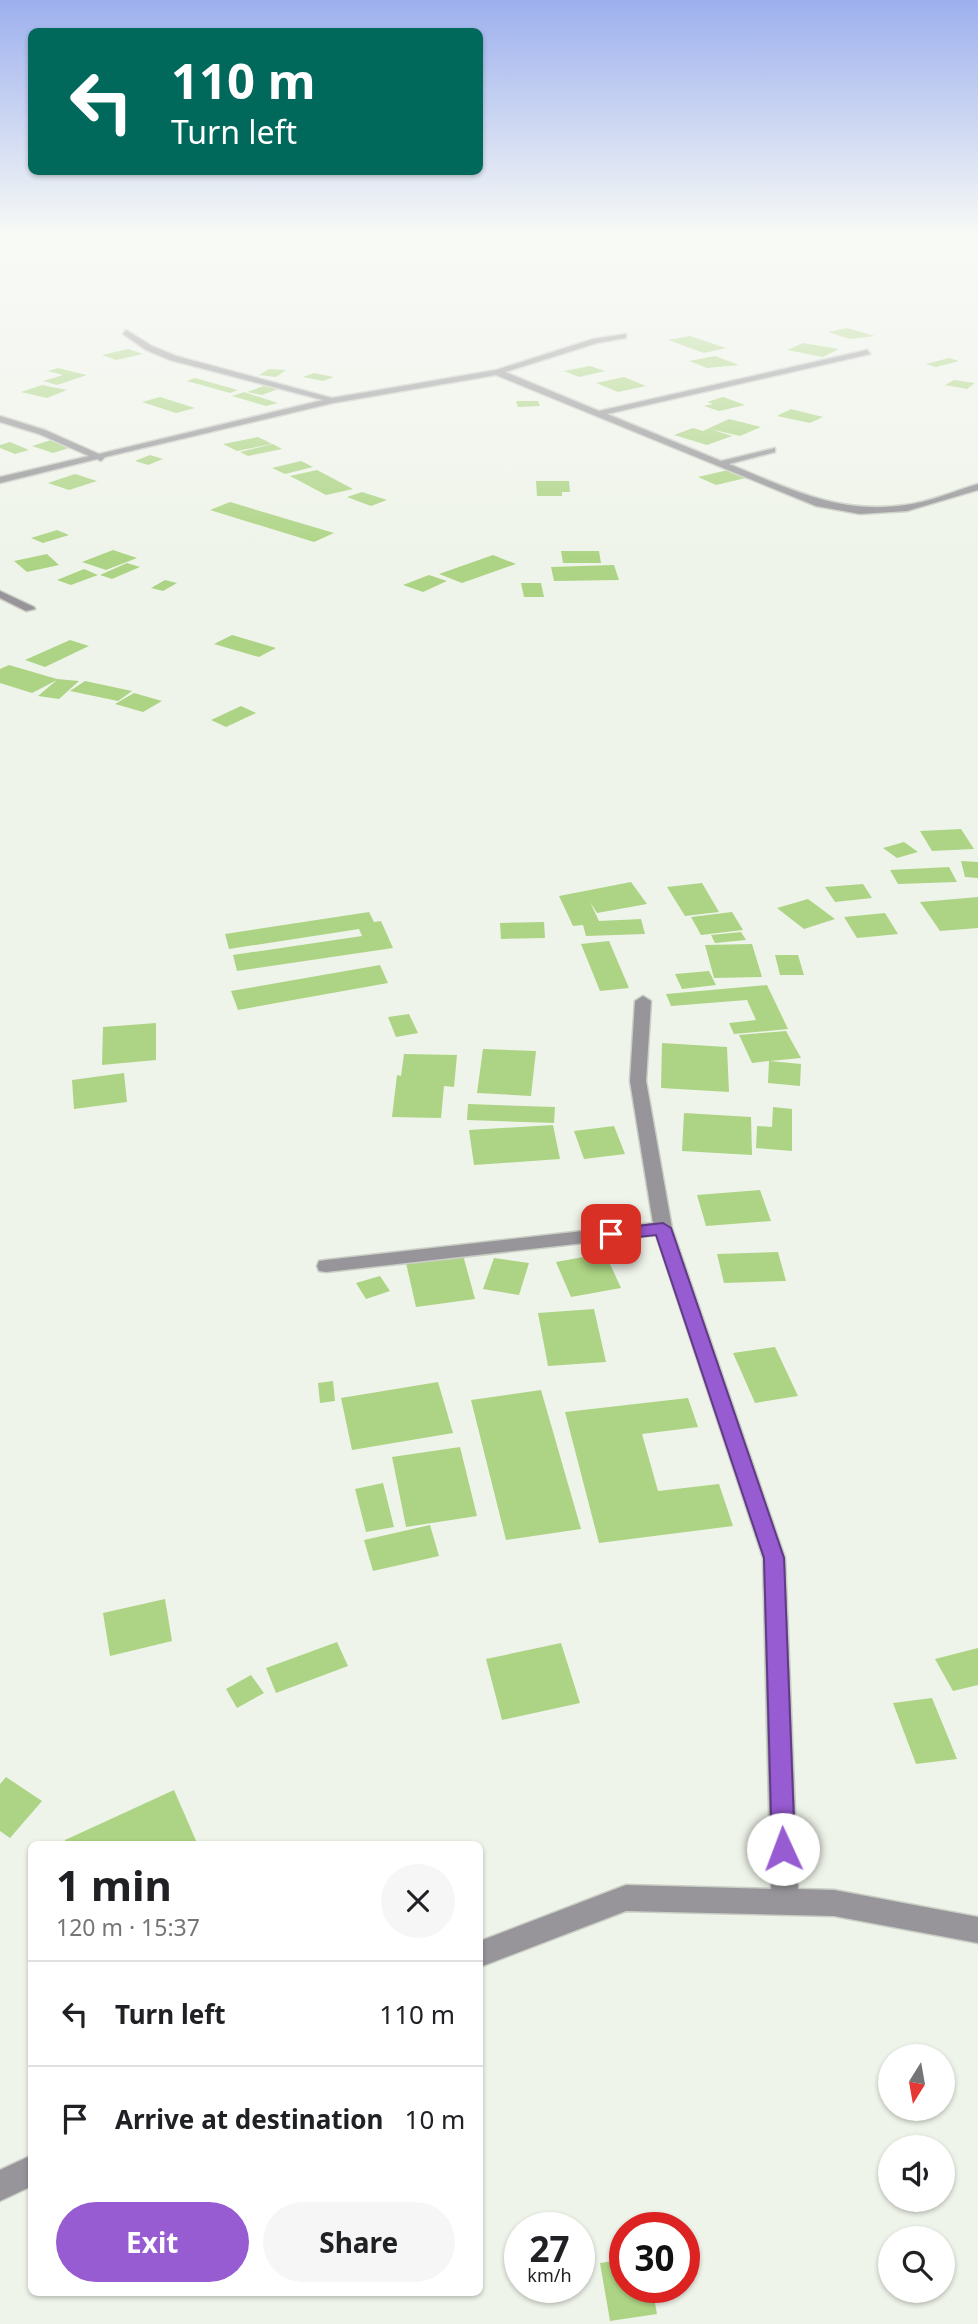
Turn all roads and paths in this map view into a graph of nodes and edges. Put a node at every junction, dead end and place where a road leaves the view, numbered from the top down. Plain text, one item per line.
1 (138, 340) edge
2 (600, 340) edge
3 (604, 348) dead end
4 (867, 352) dead end
5 (537, 359) junction
6 (497, 372) junction
7 (333, 400) junction
8 (601, 413) junction
9 (0, 419) edge
10 (772, 450) dead end
11 (101, 458) junction
12 (718, 464) junction
13 (0, 480) edge
14 (978, 487) edge
15 (0, 594) edge
16 (30, 609) dead end
17 (643, 1002) dead end
18 (663, 1228) junction
19 (326, 1266) dead end
20 (785, 1902) junction
21 (978, 1930) edge
22 (483, 1953) edge
23 (28, 2172) edge
24 (0, 2186) edge

1 - 7 street
2 - 5 street
3 - 5 street
4 - 8 street
5 - 6 street
6 - 7 street
6 - 8 street
7 - 11 street
8 - 12 street
9 - 11 street
10 - 12 street
11 - 13 street
12 - 14 street
15 - 16 street
17 - 18 street
18 - 19 street
18 - 20 street
20 - 21 street
20 - 22 street
23 - 24 street

